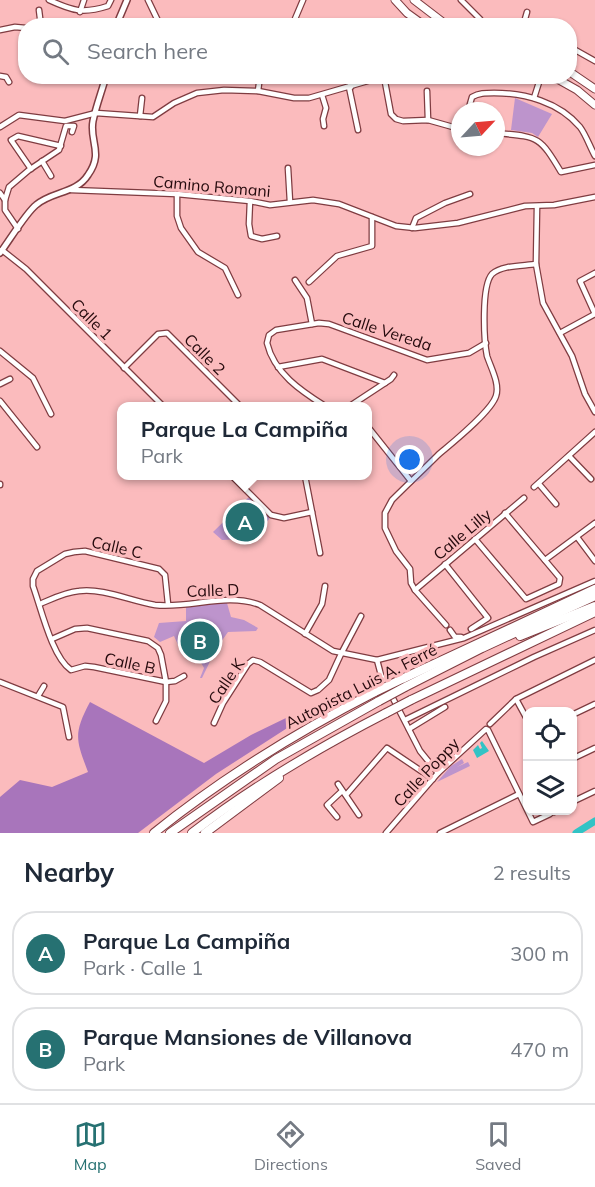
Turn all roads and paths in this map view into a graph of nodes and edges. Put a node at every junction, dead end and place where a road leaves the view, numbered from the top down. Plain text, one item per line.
1 (49, 0) edge
2 (84, 0) edge
3 (111, 0) edge
4 (127, 0) edge
5 (148, 0) edge
6 (303, 0) edge
7 (396, 0) edge
8 (414, 0) edge
9 (461, 0) edge
10 (57, 2) edge
11 (39, 10) dead end
12 (80, 12) junction
13 (527, 12) dead end
14 (40, 18) edge
15 (120, 18) edge
16 (157, 18) edge
17 (295, 18) edge
18 (414, 18) edge
19 (438, 18) edge
20 (479, 18) edge
21 (525, 18) edge
22 (18, 27) edge
23 (0, 30) edge
24 (577, 51) edge
25 (595, 60) edge
26 (0, 76) edge
27 (577, 77) edge
28 (9, 82) dead end
29 (104, 84) edge
30 (259, 84) edge
31 (350, 84) edge
32 (363, 84) edge
33 (386, 84) edge
34 (538, 84) edge
35 (566, 84) edge
36 (350, 87) junction
37 (595, 89) edge
38 (258, 91) junction
39 (427, 91) dead end
40 (322, 95) junction
41 (142, 98) dead end
42 (534, 98) junction
43 (471, 102) edge
44 (595, 105) edge
45 (96, 112) junction
46 (140, 116) junction
47 (428, 120) junction
48 (2, 124) edge
49 (324, 126) dead end
50 (451, 126) edge
51 (358, 130) dead end
52 (72, 132) dead end
53 (505, 134) edge
54 (61, 146) junction
55 (595, 156) edge
56 (42, 161) junction
57 (595, 165) edge
58 (31, 168) junction
59 (288, 168) dead end
60 (51, 176) dead end
61 (71, 190) junction
62 (0, 193) edge
63 (177, 194) junction
64 (470, 194) dead end
65 (595, 197) edge
66 (5, 201) junction
67 (250, 201) junction
68 (290, 202) junction
69 (537, 207) junction
70 (372, 217) junction
71 (412, 228) junction
72 (18, 229) junction
73 (277, 236) dead end
74 (1, 252) edge
75 (536, 264) junction
76 (595, 273) edge
77 (295, 280) dead end
78 (309, 282) dead end
79 (238, 295) dead end
80 (595, 314) edge
81 (312, 324) junction
82 (560, 333) junction
83 (486, 343) junction
84 (0, 351) edge
85 (278, 367) junction
86 (124, 368) junction
87 (394, 375) dead end
88 (10, 378) dead end
89 (385, 383) junction
90 (0, 384) edge
91 (0, 401) edge
92 (159, 402) edge
93 (236, 402) edge
94 (320, 402) edge
95 (356, 402) edge
96 (595, 412) edge
97 (51, 414) dead end
98 (372, 432) edge
99 (595, 432) edge
100 (37, 447) dead end
101 (569, 456) junction
102 (591, 479) dead end
103 (236, 480) edge
104 (306, 480) edge
105 (411, 481) junction
106 (524, 498) dead end
107 (556, 504) dead end
108 (312, 512) junction
109 (505, 513) junction
110 (595, 523) edge
111 (577, 537) junction
112 (475, 539) junction
113 (320, 553) dead end
114 (545, 560) junction
115 (595, 561) edge
116 (446, 564) junction
117 (595, 581) edge
118 (325, 586) dead end
119 (595, 589) edge
120 (415, 590) junction
121 (595, 596) edge
122 (40, 604) junction
123 (168, 604) junction
124 (595, 606) edge
125 (595, 612) edge
126 (362, 616) dead end
127 (595, 619) edge
128 (564, 627) junction
129 (471, 629) dead end
130 (595, 630) edge
131 (305, 634) junction
132 (467, 637) junction
133 (52, 639) junction
134 (341, 654) junction
135 (377, 660) junction
136 (595, 660) edge
137 (450, 665) junction
138 (71, 670) joint
139 (184, 676) dead end
140 (0, 682) edge
141 (166, 682) junction
142 (404, 683) junction
143 (44, 686) dead end
144 (38, 696) junction
145 (377, 696) junction
146 (516, 699) junction
147 (595, 704) edge
148 (445, 707) dead end
149 (523, 712) edge
150 (577, 713) edge
151 (405, 720) junction
152 (156, 722) dead end
153 (214, 723) dead end
154 (490, 723) dead end
155 (409, 729) junction
156 (69, 737) dead end
157 (595, 748) edge
158 (304, 757) junction
159 (577, 757) edge
160 (438, 772) junction
161 (433, 779) junction
162 (338, 784) dead end
163 (595, 791) edge
164 (344, 793) junction
165 (519, 794) junction
166 (577, 800) edge
167 (523, 802) edge
168 (359, 815) dead end
169 (530, 815) edge
170 (547, 815) edge
171 (337, 817) dead end
172 (155, 832) edge
173 (170, 833) edge
174 (192, 833) edge
175 (205, 833) edge
176 (386, 833) edge
177 (440, 833) edge

1 - 10 street
2 - 12 street
3 - 12 street
4 - 15 street
5 - 16 street
6 - 17 street
7 - 18 main road
8 - 19 main road
9 - 20 street
10 - 12 street
11 - 14 street
13 - 21 street
22 - 23 street
24 - 25 street
26 - 28 street
27 - 37 main road
29 - 45 street
30 - 38 street
31 - 36 street
32 - 36 street
33 - 47 street
34 - 42 street
35 - 44 main road
36 - 40 street
36 - 51 street
38 - 40 street
38 - 46 street
39 - 47 street
40 - 49 street
41 - 46 street
42 - 43 street
42 - 55 street
45 - 46 street
45 - 48 street
45 - 61 street
47 - 50 street
52 - 54 street
53 - 57 street
54 - 56 street
54 - 58 street
56 - 58 street
56 - 60 street
58 - 66 street
59 - 68 street
61 - 63 street, Camino Romani
61 - 72 street
62 - 66 street
63 - 67 street, Camino Romani
63 - 79 street
64 - 71 street
65 - 69 street, Camino Romani
66 - 72 street
67 - 68 street, Camino Romani
67 - 73 street
68 - 70 street, Camino Romani
69 - 71 street, Camino Romani
69 - 75 street
70 - 71 street, Camino Romani
70 - 78 street
72 - 74 street
74 - 86 street, Calle 1
75 - 82 street
75 - 83 street
76 - 80 street
77 - 81 street
80 - 82 street
81 - 83 street, Calle Vereda
81 - 85 street, Calle Vereda
82 - 96 street
83 - 105 street
84 - 97 street
85 - 89 street
85 - 94 street, Calle Vereda
86 - 92 street, Calle 1
86 - 93 street, Calle 2
87 - 89 street
88 - 90 street
89 - 95 street
91 - 100 street
98 - 105 street
99 - 101 street
101 - 102 street
101 - 107 street
103 - 108 street
104 - 108 street
105 - 120 street
106 - 109 street, Calle Lilly
108 - 113 street
109 - 112 street, Calle Lilly
109 - 114 street
110 - 111 street
111 - 114 street
111 - 115 street
112 - 114 street
112 - 116 street, Calle Lilly
116 - 120 street, Calle Lilly
116 - 129 street
117 - 132 street
118 - 131 street
119 - 142 highway, Autopista Luis A. Ferré
120 - 132 street
121 - 137 highway
122 - 123 street, Calle D
122 - 123 street, Calle C
122 - 133 street, Calle C
123 - 131 street, Calle D
124 - 137 highway
125 - 128 highway
126 - 134 street
127 - 128 highway
128 - 158 highway, bridge
130 - 151 street
131 - 134 street, Calle D
132 - 135 street
133 - 138 street, Calle C
133 - 141 street
134 - 135 street, Calle D
134 - 153 street, Calle K
135 - 151 street
136 - 146 street
137 - 142 highway
138 - 141 street, Calle B
139 - 141 street, Calle B
140 - 144 street
141 - 152 street
142 - 145 highway, Autopista Luis A. Ferré, bridge
143 - 144 street
144 - 156 street
145 - 172 highway, Autopista Luis A. Ferré
145 - 173 highway
146 - 149 street
146 - 154 street
147 - 150 street
148 - 155 street
151 - 155 street
155 - 160 street
157 - 159 street
158 - 174 highway
158 - 175 highway
160 - 161 street, Calle Poppy
160 - 165 street, Calle Poppy
161 - 164 street
161 - 176 street, Calle Poppy
162 - 164 street
163 - 166 street
164 - 168 street
164 - 171 street
165 - 167 street
165 - 177 street
169 - 170 street

